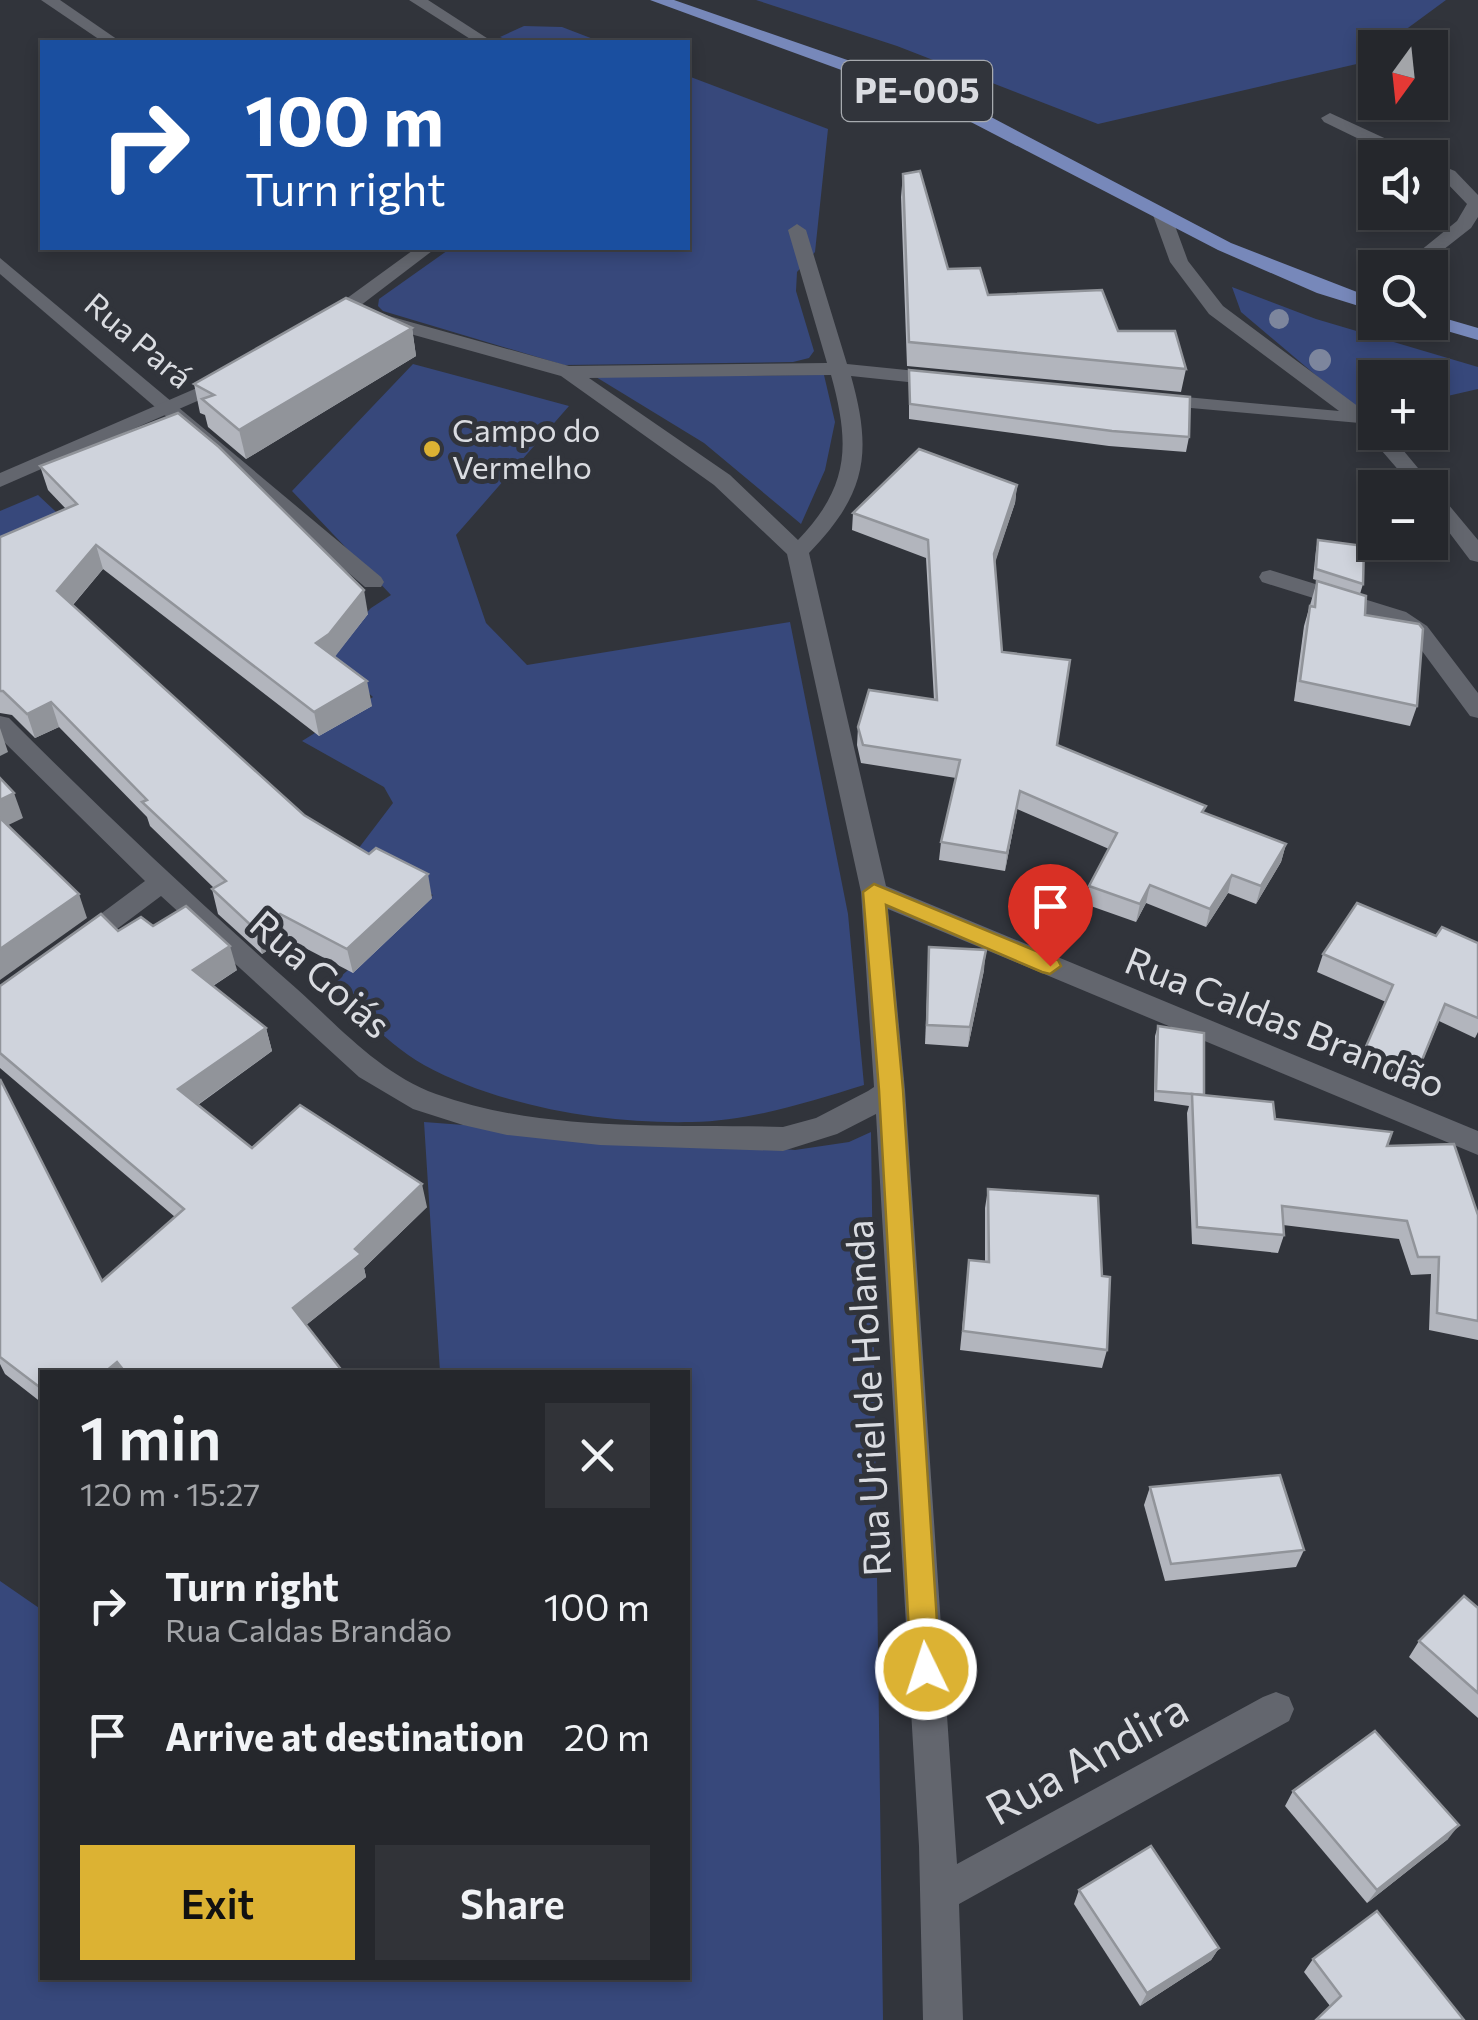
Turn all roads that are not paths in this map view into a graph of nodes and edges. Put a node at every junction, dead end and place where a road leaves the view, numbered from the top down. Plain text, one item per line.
1 (49, 0) edge
2 (417, 0) edge
3 (658, 0) edge
4 (110, 40) edge
5 (482, 40) edge
6 (1330, 118) dead end
7 (1376, 140) edge
8 (1448, 174) edge
9 (1162, 215) junction
10 (798, 230) dead end
11 (416, 250) edge
12 (1431, 250) edge
13 (0, 264) edge
14 (1358, 296) edge
15 (343, 309) junction
16 (1448, 325) edge
17 (1478, 334) edge
18 (303, 338) edge
19 (839, 369) junction
20 (568, 372) junction
21 (241, 373) edge
22 (975, 382) edge
23 (1131, 398) edge
24 (171, 407) junction
25 (1358, 417) edge
26 (1358, 426) edge
27 (1392, 450) edge
28 (1410, 470) edge
29 (0, 481) edge
30 (1448, 516) edge
31 (798, 552) junction
32 (1478, 555) edge
33 (1270, 578) dead end
34 (373, 582) dead end
35 (1478, 710) edge
36 (0, 724) edge
37 (159, 884) junction
38 (874, 892) junction
39 (65, 954) edge
40 (891, 1090) junction
41 (1478, 1143) edge
42 (1276, 1709) dead end
43 (942, 1892) junction
44 (942, 2020) edge

1 - 4 street
2 - 5 street
3 - 9 main road, PE-005
6 - 7 street
8 - 12 street
9 - 14 main road, PE-005
9 - 25 street
10 - 19 street
11 - 15 street
13 - 24 street, Rua Pará
15 - 18 street
15 - 20 street
16 - 17 main road
19 - 20 street
19 - 22 street
19 - 31 street
20 - 31 street
21 - 24 street
23 - 26 street
24 - 29 street
24 - 34 street, Rua Pará
27 - 28 street
30 - 32 street
31 - 38 street
33 - 35 street
36 - 37 street, Rua Goiás
37 - 39 street
37 - 40 street, Rua Goiás
38 - 40 street, Rua Uriel de Holanda
38 - 41 street, Rua Caldas Brandão
40 - 43 street, Rua Uriel de Holanda
42 - 43 street, Rua Andira
43 - 44 street, Rua Uriel de Holanda

